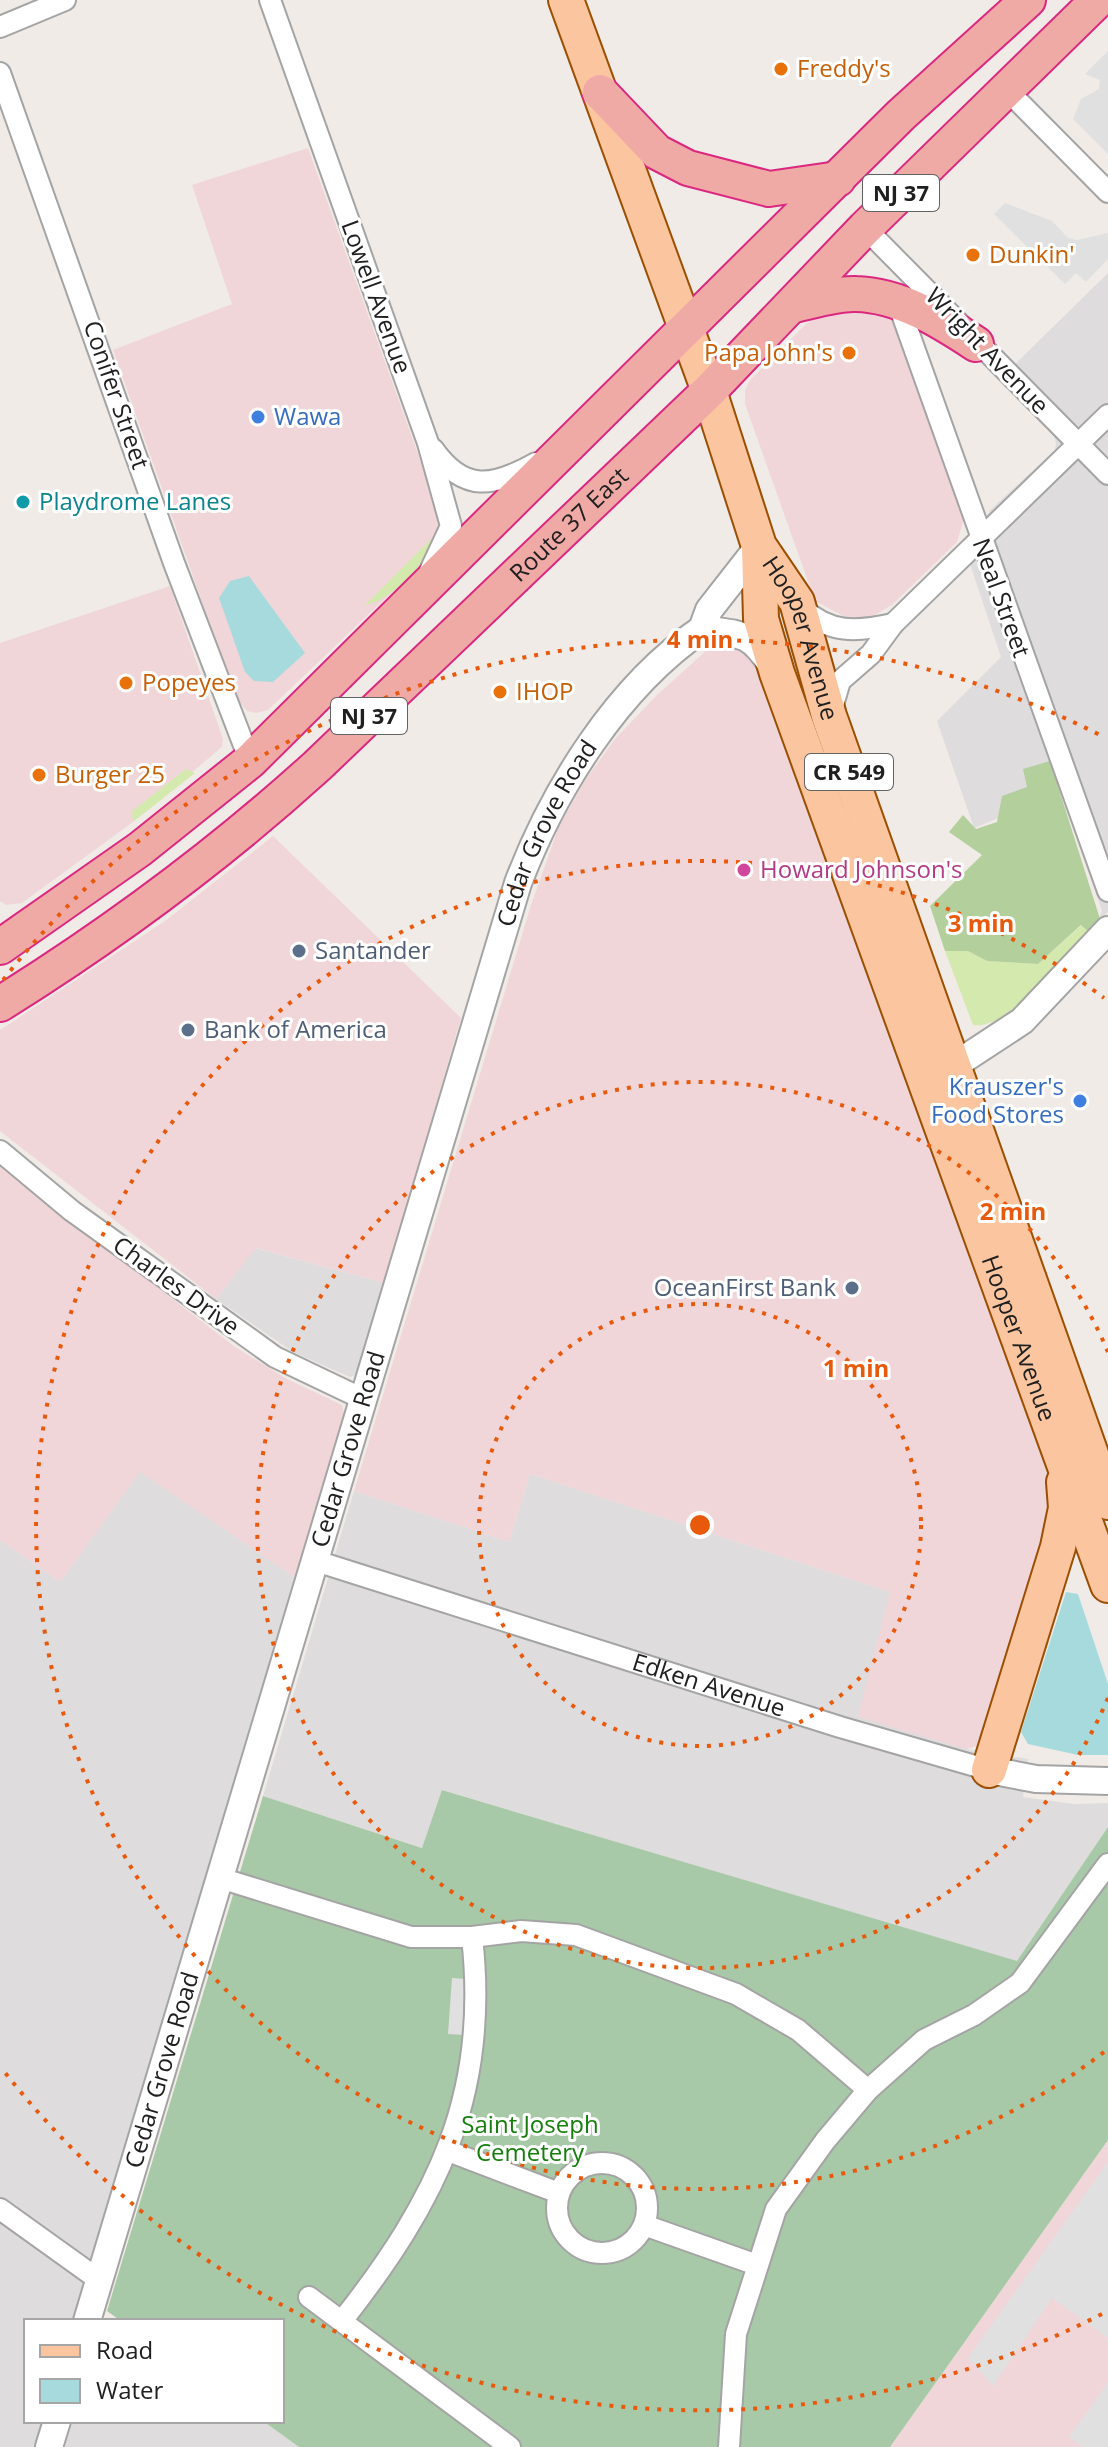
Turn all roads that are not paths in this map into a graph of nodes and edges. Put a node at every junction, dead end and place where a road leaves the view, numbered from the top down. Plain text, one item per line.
1 (65, 0) edge
2 (270, 0) edge
3 (566, 0) edge
4 (1028, 0) edge
5 (1098, 0) edge
6 (0, 27) edge
7 (0, 73) edge
8 (1007, 90) junction
9 (600, 92) junction
10 (838, 179) junction
11 (1108, 192) edge
12 (865, 228) junction
13 (898, 303) junction
14 (794, 305) junction
15 (686, 332) junction
16 (976, 344) junction
17 (709, 391) junction
18 (1108, 415) edge
19 (428, 443) junction
20 (571, 444) junction
21 (1079, 445) junction
22 (1108, 474) edge
23 (980, 540) junction
24 (759, 546) junction
25 (420, 593) junction
26 (797, 602) junction
27 (893, 624) junction
28 (702, 629) junction
29 (777, 673) junction
30 (829, 716) junction
31 (250, 761) junction
32 (1108, 891) edge
33 (1108, 930) edge
34 (0, 947) edge
35 (0, 1004) edge
36 (952, 1067) junction
37 (0, 1151) edge
38 (365, 1400) junction
39 (1064, 1465) junction
40 (1108, 1502) edge
41 (316, 1561) junction
42 (1108, 1585) edge
43 (989, 1770) junction
44 (1108, 1781) edge
45 (1108, 1864) edge
46 (220, 1878) junction
47 (472, 1937) junction
48 (868, 2090) junction
49 (448, 2151) junction
50 (559, 2193) junction
51 (0, 2209) edge
52 (644, 2225) junction
53 (757, 2265) junction
54 (99, 2280) junction
55 (309, 2297) dead end
56 (88, 2319) edge
57 (342, 2321) junction
58 (56, 2423) edge
59 (49, 2447) edge
60 (510, 2447) edge
61 (729, 2447) edge

1 - 6 street
2 - 19 street, Lowell Avenue
3 - 9 main road, Hooper Avenue / CR 549
4 - 10 highway, NJ 37
5 - 8 highway, Route 37 East / NJ 37
7 - 31 street, Conifer Street
8 - 11 street
8 - 12 highway, Route 37 East / NJ 37
9 - 10 highway
9 - 15 main road, Hooper Avenue / CR 549
10 - 15 highway, NJ 37
12 - 14 highway, Route 37 East / NJ 37
12 - 16 street, Wright Avenue
13 - 14 highway
13 - 16 highway
13 - 23 street, Neal Street
14 - 17 highway, Route 37 East / NJ 37
15 - 17 main road, Hooper Avenue / CR 549
15 - 20 highway, NJ 37
16 - 21 street, Wright Avenue
17 - 24 main road, Hooper Avenue / CR 549
17 - 35 highway, Route 37 East / NJ 37
18 - 21 street
19 - 20 street
19 - 25 street, Lowell Avenue
20 - 25 highway, NJ 37
21 - 22 street, Wright Avenue
21 - 23 street
23 - 27 street
23 - 32 street, Neal Street
24 - 26 main road, Hooper Avenue / CR 549
24 - 28 street, Cedar Grove Road
24 - 29 main road, Hooper Avenue / CR 549
25 - 31 highway, NJ 37
26 - 27 street
26 - 30 main road, Hooper Avenue / CR 549
27 - 30 street
28 - 29 street
28 - 38 street, Cedar Grove Road
29 - 39 main road, Hooper Avenue / CR 549
30 - 36 main road, Hooper Avenue / CR 549
31 - 34 highway, NJ 37
33 - 36 street
36 - 40 main road, Hooper Avenue / CR 549
37 - 38 street, Charles Drive
38 - 41 street, Cedar Grove Road
39 - 42 main road, Hooper Avenue / CR 549
39 - 43 main road
41 - 43 street, Edken Avenue
41 - 46 street, Cedar Grove Road
43 - 44 street, Edken Avenue
45 - 48 street
46 - 47 street
46 - 54 street, Cedar Grove Road
47 - 48 street
47 - 49 street
48 - 53 street
49 - 50 street
49 - 57 street
50 - 52 street
50 - 52 street
51 - 54 street
52 - 53 street
53 - 61 street
54 - 56 street, Cedar Grove Road
55 - 57 street
57 - 60 street
58 - 59 street

